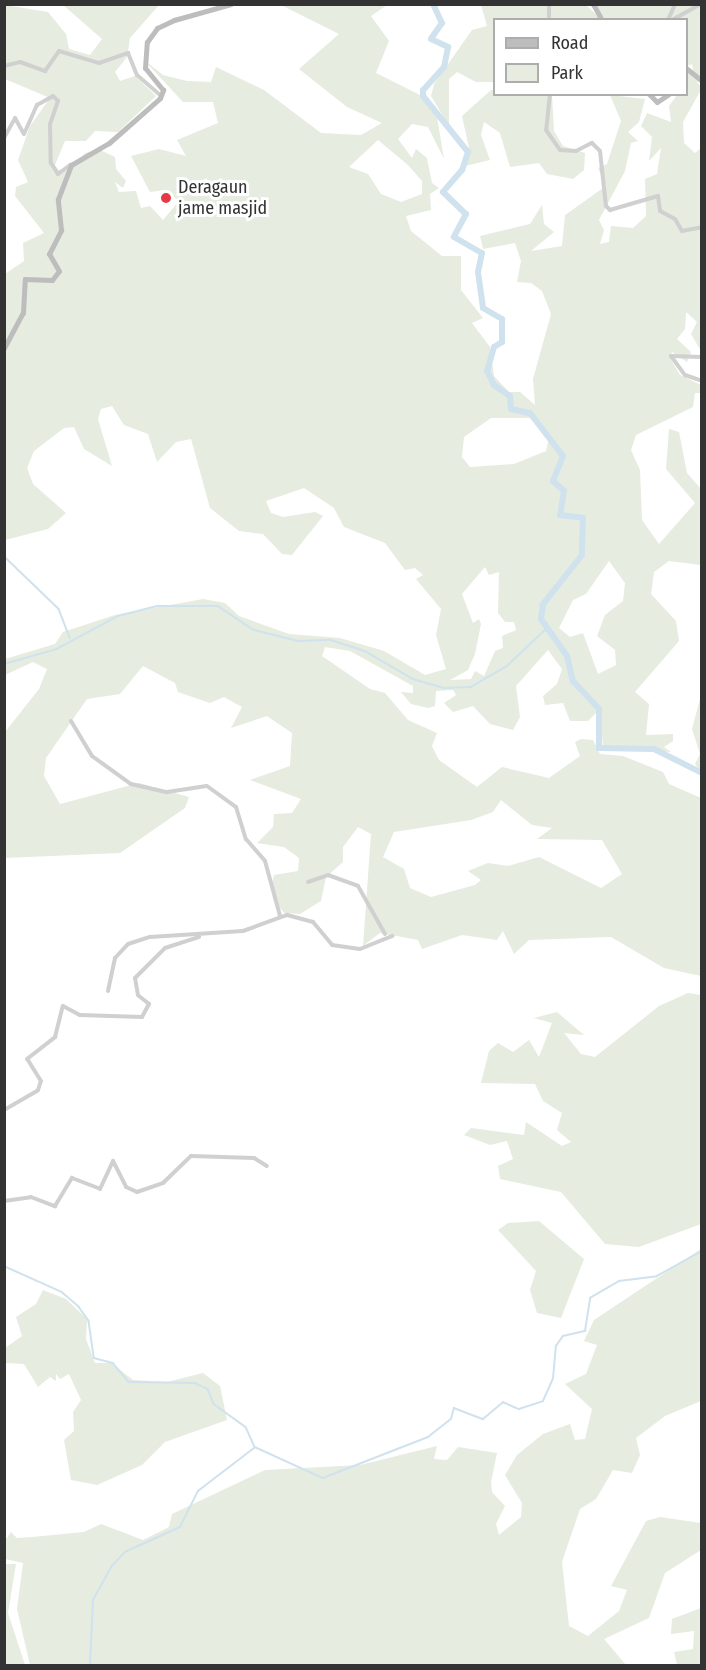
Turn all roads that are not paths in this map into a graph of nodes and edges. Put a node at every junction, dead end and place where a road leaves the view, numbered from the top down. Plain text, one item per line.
1 (231, 4) edge
2 (593, 4) edge
3 (675, 4) edge
4 (701, 4) edge
5 (601, 18) edge
6 (669, 18) edge
7 (676, 18) edge
8 (4, 66) edge
9 (688, 69) edge
10 (702, 81) edge
11 (161, 96) junction
12 (550, 96) edge
13 (652, 96) edge
14 (666, 96) edge
15 (4, 138) edge
16 (71, 165) junction
17 (702, 227) edge
18 (4, 348) edge
19 (702, 357) edge
20 (702, 381) edge
21 (71, 721) dead end
22 (308, 882) dead end
23 (280, 916) junction
24 (385, 934) junction
25 (392, 936) dead end
26 (199, 937) junction
27 (108, 991) dead end
28 (4, 1110) edge
29 (267, 1166) dead end
30 (4, 1201) edge

1 - 11 main road
2 - 5 main road
3 - 6 street
4 - 7 street
8 - 11 street
9 - 10 main road
11 - 16 main road
12 - 17 street
13 - 14 main road
15 - 16 street
16 - 18 main road
19 - 20 street
21 - 23 street
22 - 24 street
23 - 24 street
23 - 26 street
24 - 25 street
26 - 27 street
26 - 28 street
29 - 30 street

